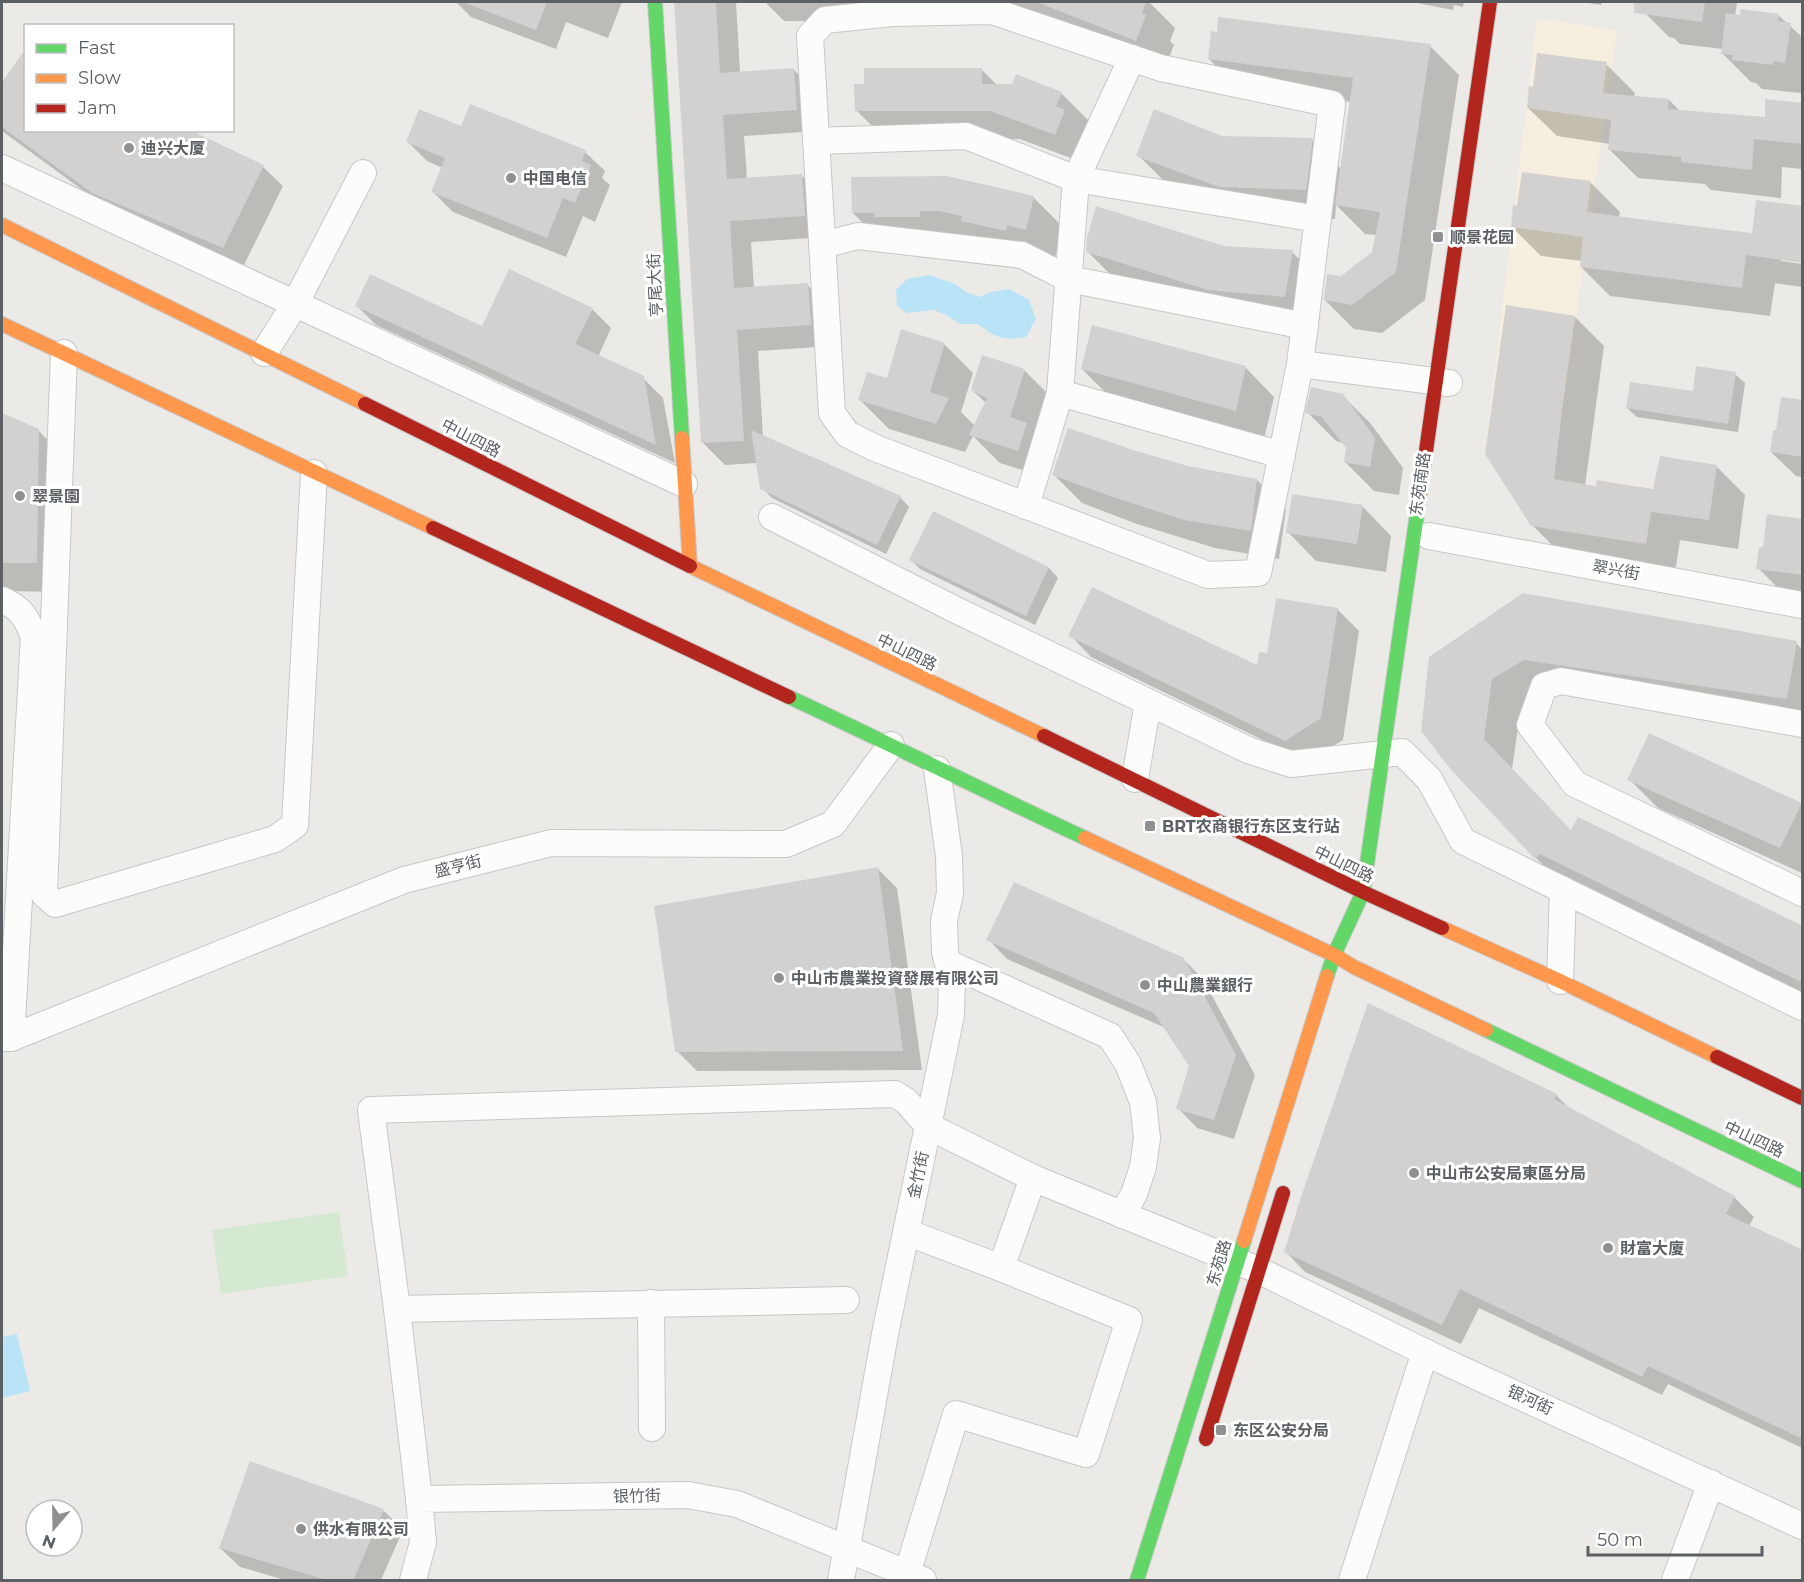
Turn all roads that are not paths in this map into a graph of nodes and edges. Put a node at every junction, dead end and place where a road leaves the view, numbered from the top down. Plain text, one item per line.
1 (655, 2) edge
2 (1490, 2) edge
3 (1132, 58) junction
4 (816, 141) junction
5 (2, 168) edge
6 (363, 173) dead end
7 (1076, 179) junction
8 (1318, 219) junction
9 (2, 225) edge
10 (822, 245) junction
11 (1069, 279) junction
12 (295, 304) junction
13 (2, 324) edge
14 (1305, 326) junction
15 (64, 353) junction
16 (264, 353) junction
17 (1300, 364) junction
18 (1446, 383) junction
19 (1060, 393) junction
20 (1282, 455) junction
21 (314, 472) junction
22 (684, 484) junction
23 (1026, 506) junction
24 (772, 517) dead end
25 (1429, 536) dead end
26 (690, 566) junction
27 (2, 600) edge
28 (1803, 605) edge
29 (1148, 702) junction
30 (1803, 723) edge
31 (891, 745) junction
32 (1397, 755) junction
33 (937, 769) junction
34 (1135, 779) junction
35 (1563, 890) junction
36 (1363, 892) junction
37 (1803, 892) edge
38 (1334, 956) junction
39 (948, 963) junction
40 (1560, 981) junction
41 (1803, 1006) edge
42 (6, 1038) edge
43 (1803, 1098) edge
44 (928, 1126) junction
45 (1033, 1178) junction
46 (1287, 1180) dead end
47 (1803, 1181) edge
48 (1122, 1215) junction
49 (906, 1232) junction
50 (1248, 1266) junction
51 (1001, 1268) junction
52 (846, 1300) dead end
53 (651, 1302) junction
54 (397, 1309) junction
55 (1425, 1352) junction
56 (652, 1428) dead end
57 (1203, 1448) dead end
58 (1711, 1483) junction
59 (419, 1499) junction
60 (1803, 1526) edge
61 (846, 1549) junction
62 (915, 1577) edge
63 (413, 1581) edge
64 (841, 1581) edge
65 (1137, 1581) edge
66 (1352, 1581) edge
67 (1676, 1581) edge

1 - 22 main road, 亨尾大街
2 - 18 main road, 东苑南路
3 - 4 street
3 - 7 street
3 - 8 street
4 - 7 street
4 - 10 street
5 - 12 street
6 - 12 street
7 - 8 street
7 - 11 street
8 - 14 street
9 - 16 main road, 中山四路
10 - 11 street
10 - 23 street
11 - 14 street
11 - 19 street
12 - 16 street
12 - 22 street
13 - 15 main road, 中山四路
14 - 17 street
15 - 21 main road, 中山四路
15 - 21 street
16 - 26 main road, 中山四路
17 - 18 street
17 - 20 street
18 - 32 main road, 东苑南路
19 - 20 street
19 - 23 street
20 - 23 street
21 - 31 main road, 中山四路
22 - 26 main road, 亨尾大街
24 - 29 street
25 - 28 street, 翠兴街
26 - 34 main road, 中山四路
27 - 42 street
29 - 32 street
29 - 34 street
30 - 37 street
31 - 33 main road, 中山四路
31 - 42 street, 盛亨街
32 - 35 street
32 - 36 main road, 东苑南路
33 - 38 main road, 中山四路
33 - 39 street, 金竹街
34 - 36 main road, 中山四路
35 - 40 street
35 - 41 street
36 - 38 main road, 东苑南路
36 - 40 main road, 中山四路
38 - 47 main road, 中山四路
38 - 50 main road, 东苑路
39 - 44 street, 金竹街
39 - 48 street
40 - 43 main road, 中山四路
44 - 45 street, 银河街
44 - 49 street, 金竹街
44 - 54 street
45 - 48 street, 银河街
45 - 51 street
46 - 50 main road, 东苑路
48 - 50 street, 银河街
49 - 51 street
49 - 61 street, 金竹街
50 - 55 street, 银河街
50 - 57 main road, 东苑路
50 - 65 main road, 东苑路
51 - 62 street
52 - 53 street
53 - 54 street
53 - 56 street
54 - 59 street
55 - 58 street, 银河街
55 - 66 street
58 - 60 street, 银河街
58 - 67 street
59 - 61 street, 银竹街
59 - 63 street
61 - 62 street, 银竹街
61 - 64 street, 金竹街

